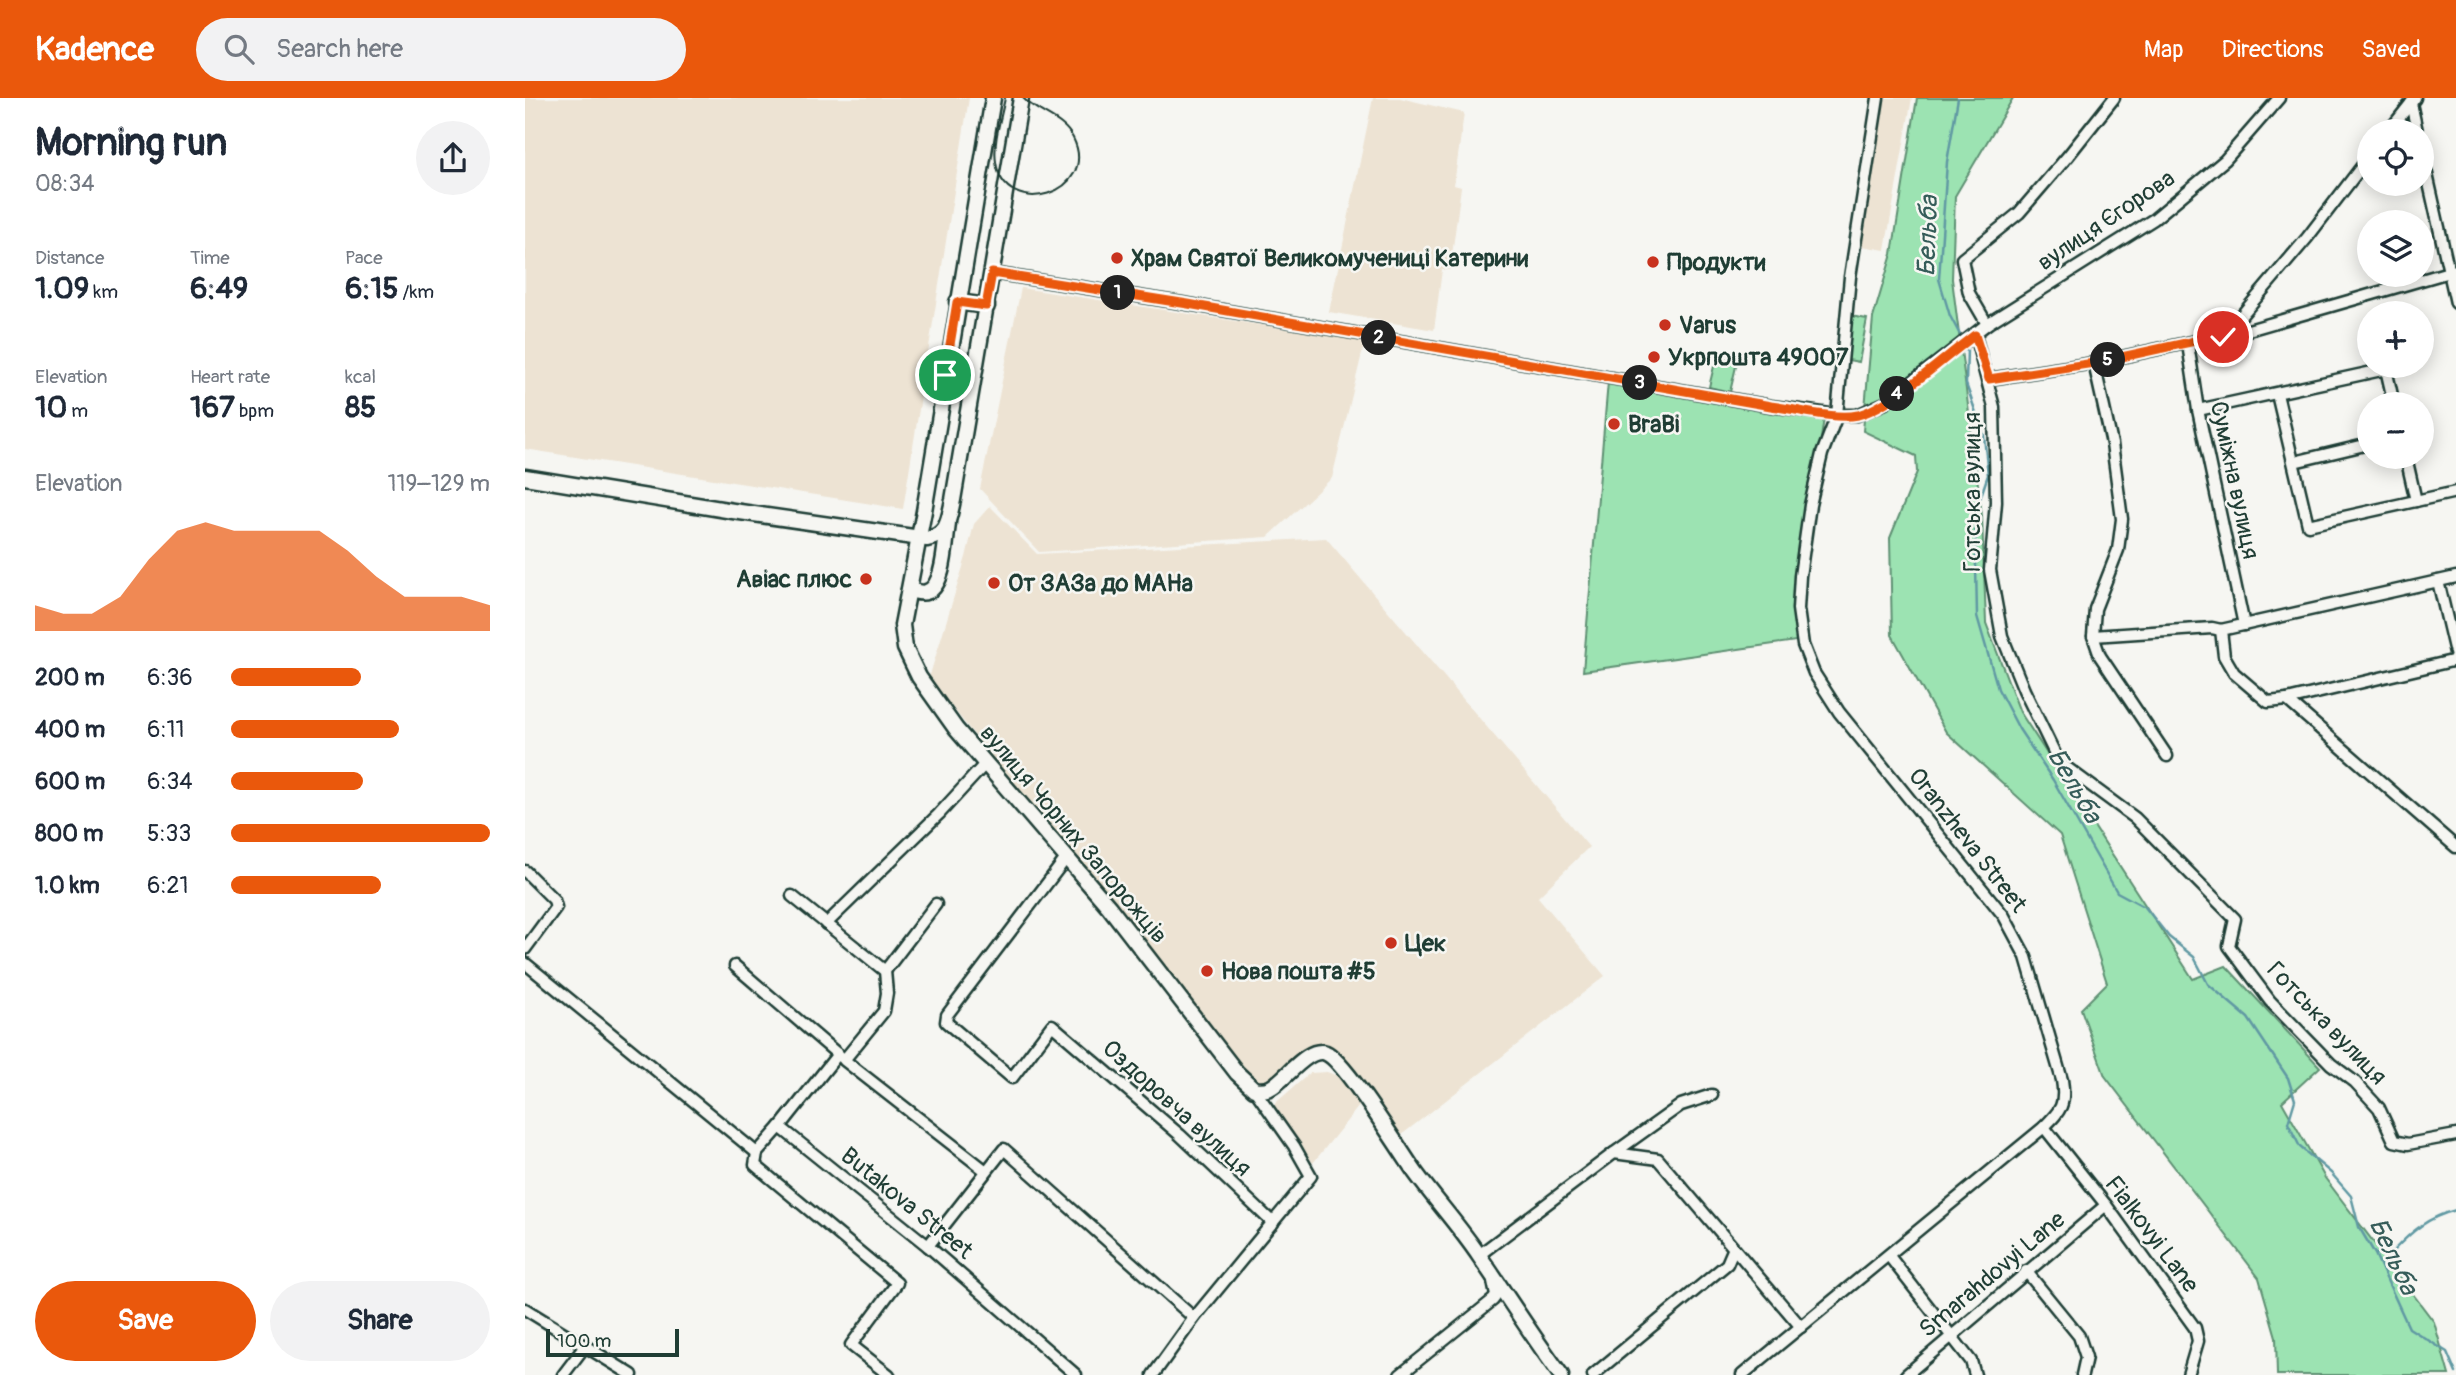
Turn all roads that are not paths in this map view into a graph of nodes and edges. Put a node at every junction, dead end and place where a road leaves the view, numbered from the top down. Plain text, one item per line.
1 (993, 98) edge
2 (1021, 98) edge
3 (1878, 98) edge
4 (2114, 98) edge
5 (2279, 98) edge
6 (2413, 101) edge
7 (2399, 119) edge
8 (2415, 119) edge
9 (2357, 172) edge
10 (2433, 196) edge
11 (2452, 270) edge
12 (992, 273) junction
13 (957, 302) junction
14 (2456, 303) edge
15 (986, 306) junction
16 (1987, 324) junction
17 (1973, 337) junction
18 (2223, 337) junction
19 (2188, 344) junction
20 (2094, 363) junction
21 (1989, 379) junction
22 (2391, 392) edge
23 (2277, 394) junction
24 (2198, 410) junction
25 (1837, 415) junction
26 (2357, 447) edge
27 (2294, 462) junction
28 (2409, 469) edge
29 (525, 477) edge
30 (2456, 492) edge
31 (2416, 501) junction
32 (948, 524) junction
33 (918, 538) junction
34 (2456, 577) edge
35 (2438, 581) junction
36 (909, 590) junction
37 (2244, 625) junction
38 (2221, 630) junction
39 (2094, 636) junction
40 (2456, 658) edge
41 (2287, 700) junction
42 (2167, 756) dead end
43 (985, 764) junction
44 (2456, 847) edge
45 (1067, 857) junction
46 (525, 871) edge
47 (792, 896) dead end
48 (936, 904) dead end
49 (826, 924) junction
50 (525, 949) edge
51 (525, 963) edge
52 (735, 966) dead end
53 (885, 971) junction
54 (841, 1057) junction
55 (1254, 1089) junction
56 (1712, 1095) dead end
57 (780, 1127) junction
58 (2044, 1127) junction
59 (2456, 1135) edge
60 (757, 1153) junction
61 (1614, 1153) junction
62 (986, 1171) junction
63 (2105, 1205) junction
64 (1273, 1223) junction
65 (928, 1246) junction
66 (1733, 1250) junction
67 (1479, 1255) junction
68 (1889, 1256) junction
69 (2026, 1271) junction
70 (1491, 1275) junction
71 (525, 1309) edge
72 (1194, 1318) junction
73 (1801, 1327) junction
74 (1951, 1337) junction
75 (585, 1346) junction
76 (563, 1375) edge
77 (632, 1375) edge
78 (889, 1375) edge
79 (1076, 1375) edge
80 (1153, 1375) edge
81 (1400, 1375) edge
82 (1561, 1375) edge
83 (1593, 1375) edge
84 (1742, 1375) edge
85 (1906, 1375) edge
86 (1975, 1375) edge
87 (2082, 1375) edge
88 (2188, 1375) edge

1 - 13 main road, вулиця Чорних Запорожців
2 - 12 main road
3 - 25 street, Oranzheva Street
4 - 16 street
5 - 16 street, вулиця Єгорова
6 - 7 street
6 - 8 street
9 - 18 street
10 - 11 street
11 - 14 street
11 - 18 street, Готська вулиця
12 - 15 main road
12 - 25 street, вулиця Єгорова
13 - 15 main road
13 - 33 main road, вулиця Чорних Запорожців
15 - 32 main road
16 - 17 street, вулиця Єгорова
17 - 21 street, Готська вулиця
17 - 25 street, вулиця Єгорова
18 - 19 street, Готська вулиця
19 - 20 street, Готська вулиця
19 - 24 street, Суміжна вулиця
20 - 21 street, Готська вулиця
20 - 39 street
21 - 59 street, Готська вулиця
22 - 23 street
23 - 24 street
23 - 27 street
24 - 37 street, Суміжна вулиця
25 - 58 street, Oranzheva Street
26 - 27 street
27 - 31 street
28 - 31 street
29 - 33 main road
30 - 31 street
32 - 33 main road
32 - 36 main road
33 - 36 main road, вулиця Чорних Запорожців
34 - 35 street
35 - 37 street
35 - 40 street
36 - 43 main road, вулиця Чорних Запорожців
37 - 38 street
38 - 39 street
38 - 41 street
39 - 42 street
40 - 41 street
41 - 44 street
43 - 45 main road, вулиця Чорних Запорожців
43 - 49 street
45 - 55 main road, вулиця Чорних Запорожців
45 - 64 street, Оздоровча вулиця
46 - 50 street
47 - 49 street
48 - 53 street
49 - 53 street
51 - 60 street
52 - 54 street
53 - 54 street
54 - 57 street
54 - 62 street
55 - 64 street, вулиця Чорних Запорожців
55 - 67 main road
56 - 61 street
57 - 60 street
57 - 65 street, Butakova Street
58 - 63 street, Fialkovyi Lane
58 - 68 street, Oranzheva Street
60 - 78 street
61 - 66 street
61 - 67 street
62 - 65 street
62 - 72 street
63 - 69 street, Smarahdovyi Lane
63 - 88 street, Fialkovyi Lane
64 - 72 street
65 - 79 street, Butakova Street
66 - 73 street
66 - 83 street
67 - 70 main road
68 - 73 street, Oranzheva Street
68 - 74 street
69 - 74 street, Smarahdovyi Lane
69 - 87 street
70 - 81 street
70 - 82 main road
71 - 75 street
72 - 80 street
73 - 84 street, Oranzheva Street
74 - 85 street, Smarahdovyi Lane
74 - 86 street
75 - 76 street
75 - 77 street

